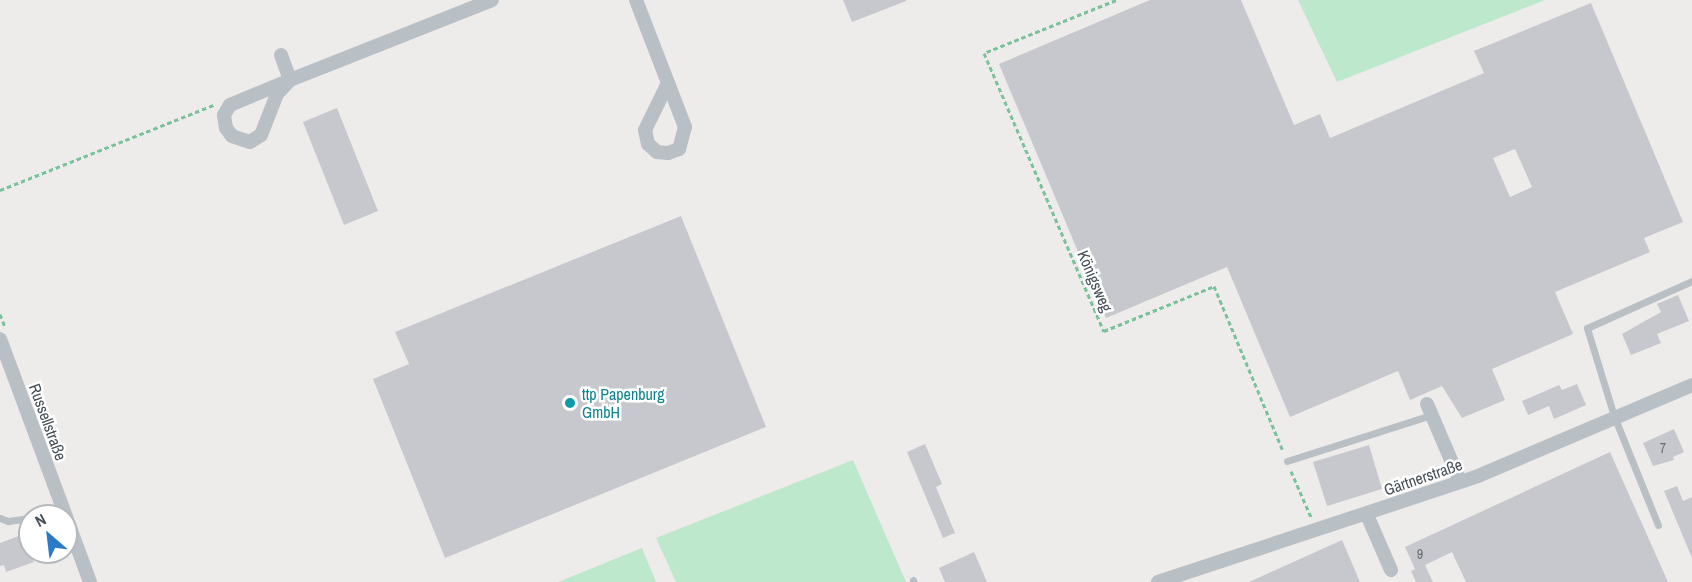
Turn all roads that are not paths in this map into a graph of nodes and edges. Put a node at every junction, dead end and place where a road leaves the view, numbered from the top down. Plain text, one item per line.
1 (492, 0) edge
2 (636, 0) edge
3 (281, 55) dead end
4 (290, 80) junction
5 (668, 83) junction
6 (1692, 281) edge
7 (0, 339) edge
8 (1692, 385) edge
9 (1429, 409) joint
10 (1614, 416) junction
11 (1287, 461) road end
12 (1460, 481) junction
13 (61, 504) edge
14 (1367, 515) junction
15 (0, 518) edge
16 (18, 520) edge
17 (1658, 525) dead end
18 (78, 549) edge
19 (1391, 570) dead end
20 (1165, 581) edge
21 (90, 582) edge

1 - 4 street
2 - 5 street
3 - 4 street
4 - 4 street
5 - 5 street
6 - 10 lane
7 - 13 street, Russellstraße
8 - 10 street, Gärtnerstraße
9 - 11 lane
9 - 12 street
10 - 12 street, Gärtnerstraße
10 - 17 lane
12 - 14 street, Gärtnerstraße
14 - 19 street
14 - 20 street, Gärtnerstraße
15 - 16 lane
18 - 21 street, Russellstraße

